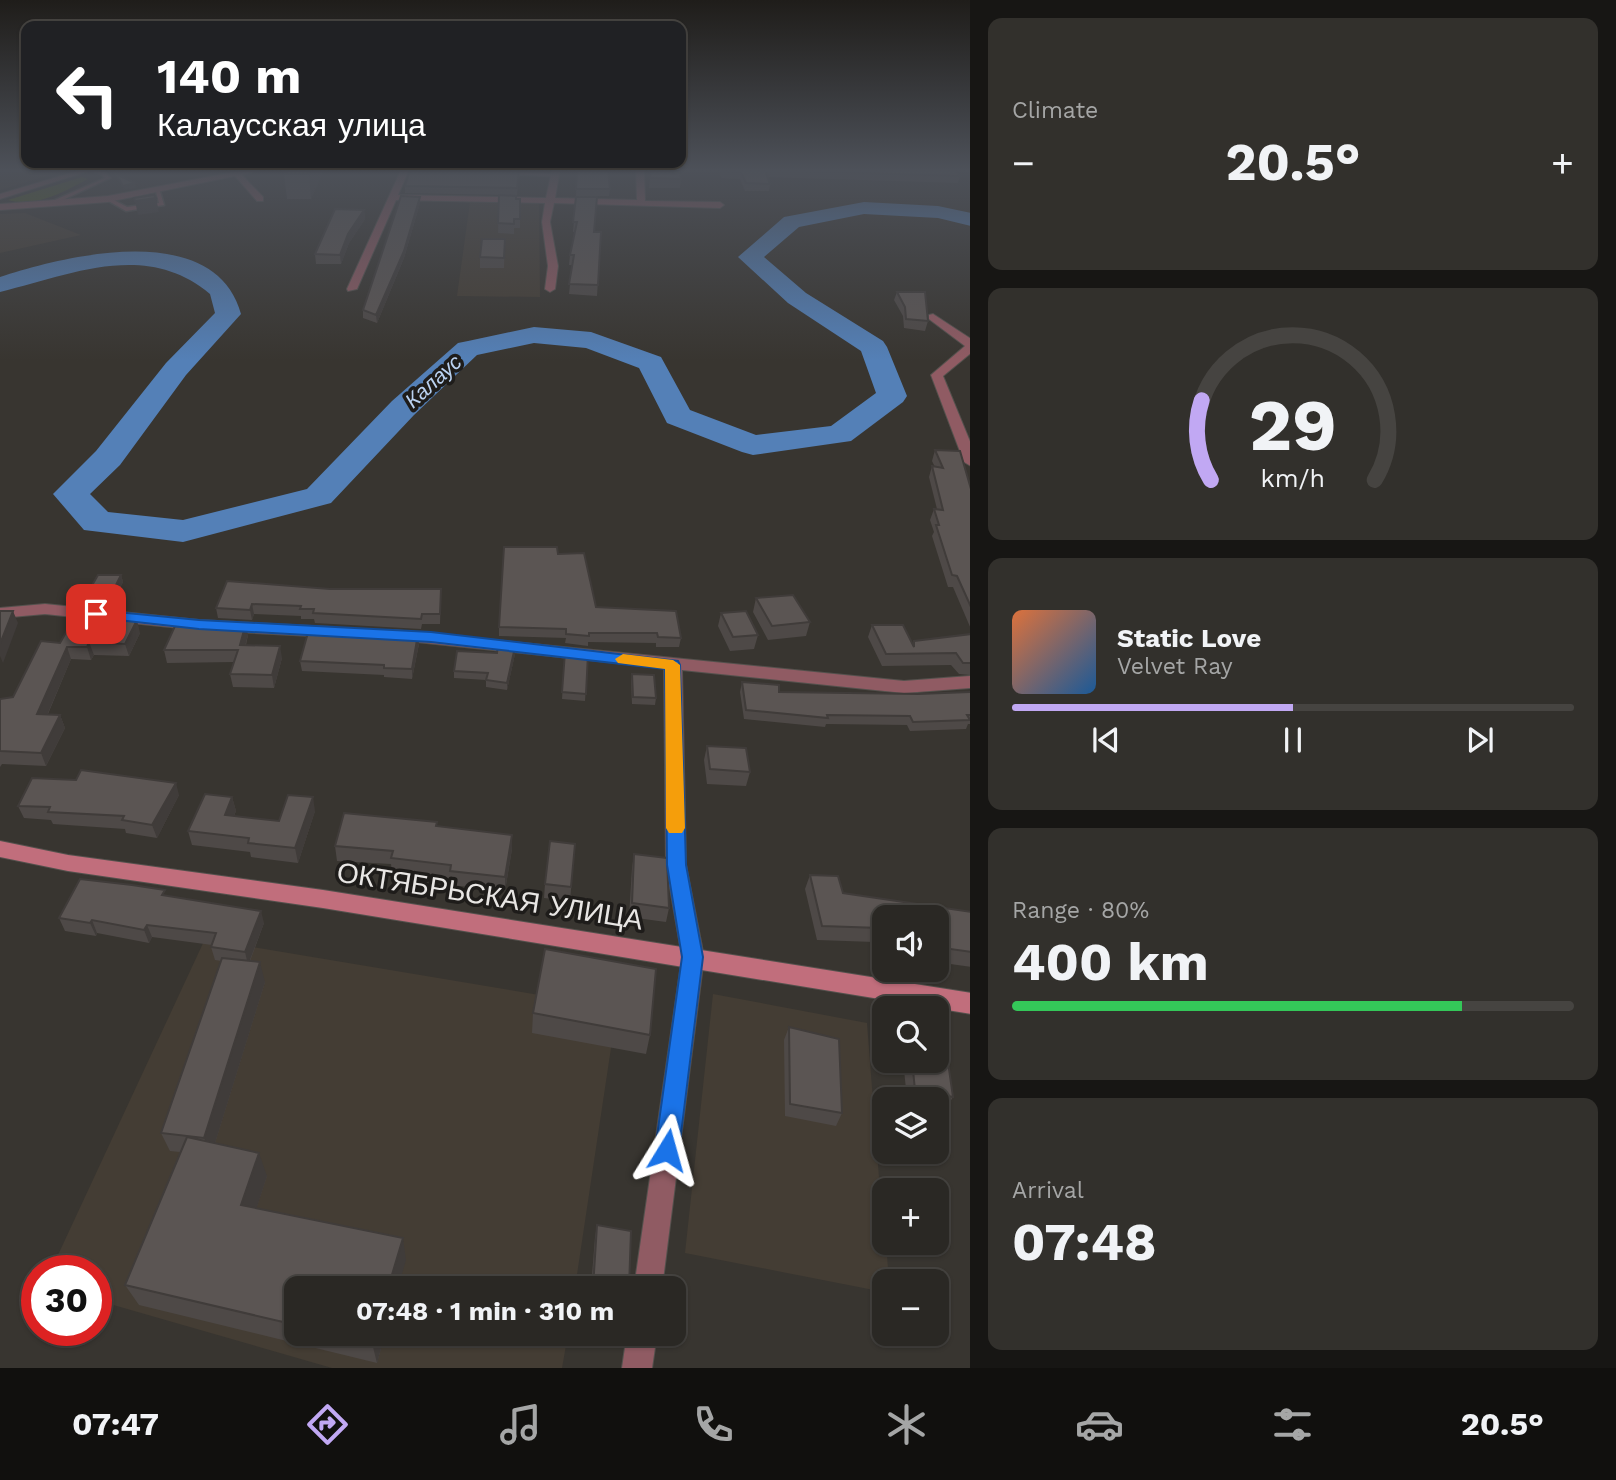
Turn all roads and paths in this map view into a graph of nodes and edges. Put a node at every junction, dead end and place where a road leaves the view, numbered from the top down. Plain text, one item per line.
1 (377, 234) edge
2 (547, 234) edge
3 (352, 289) dead end
4 (550, 289) dead end
5 (933, 317) dead end
6 (970, 346) edge
7 (970, 462) edge
8 (0, 613) edge
9 (349, 633) edge
10 (376, 634) edge
11 (673, 665) junction
12 (970, 682) edge
13 (0, 849) edge
14 (693, 957) junction
15 (970, 1004) edge
16 (650, 1276) edge
17 (640, 1346) edge
18 (637, 1368) edge

1 - 3 street
2 - 4 street
5 - 6 street
6 - 7 street
8 - 9 street
10 - 11 street
11 - 12 street
11 - 14 street
13 - 14 main road, ОКТЯБРЬСКАЯ УЛИЦА
14 - 15 main road, ОКТЯБРЬСКАЯ УЛИЦА
14 - 16 street
17 - 18 street

